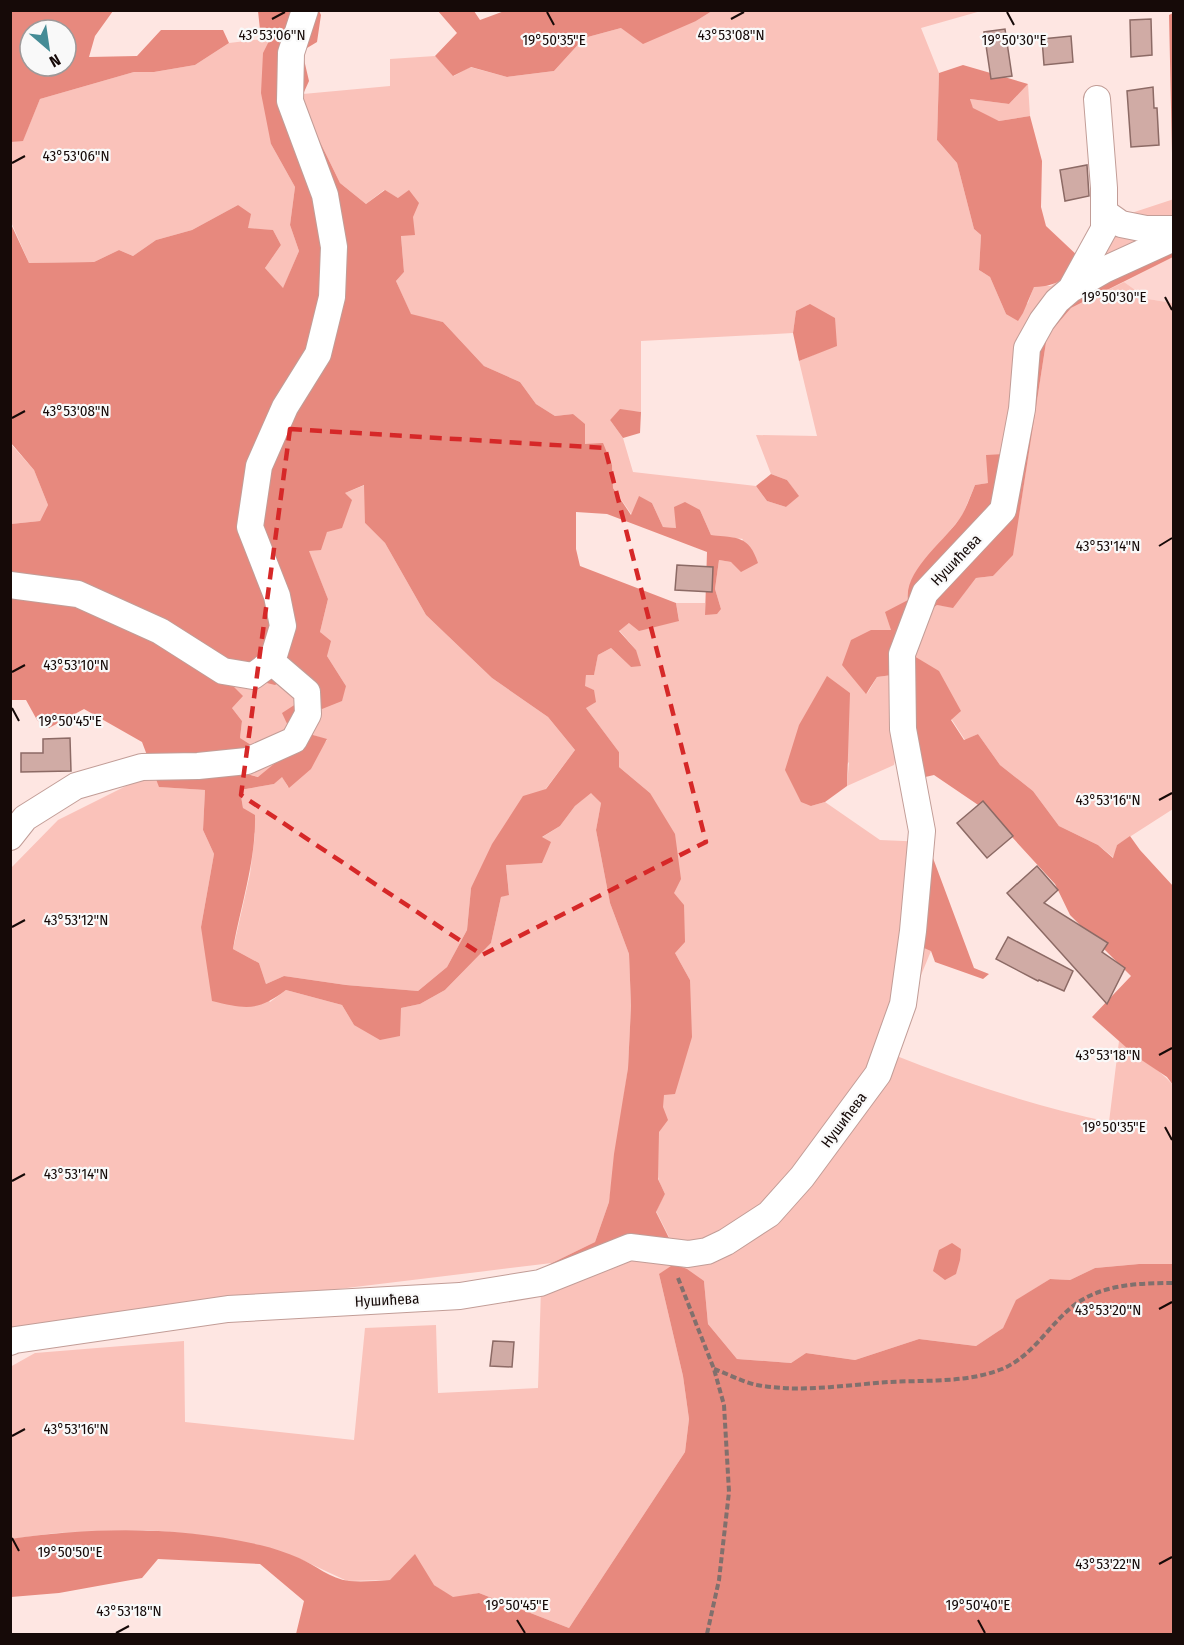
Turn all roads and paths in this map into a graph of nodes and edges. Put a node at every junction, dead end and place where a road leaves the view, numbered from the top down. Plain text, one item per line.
1 (305, 10) edge
2 (1097, 99) dead end
3 (1104, 212) junction
4 (1173, 230) edge
5 (1173, 238) edge
6 (1071, 289) junction
7 (10, 585) edge
8 (272, 662) junction
9 (10, 837) edge
10 (668, 1252) junction
11 (1173, 1283) edge
12 (10, 1342) edge
13 (714, 1369) junction
14 (708, 1635) edge

1 - 8 street
2 - 3 street, Нушићева
3 - 4 street
3 - 6 street, Нушићева
5 - 6 street, Нушићева
6 - 10 street, Нушићева
7 - 8 street
8 - 9 street
10 - 12 street, Нушићева
10 - 13 path
11 - 13 path
13 - 14 path

